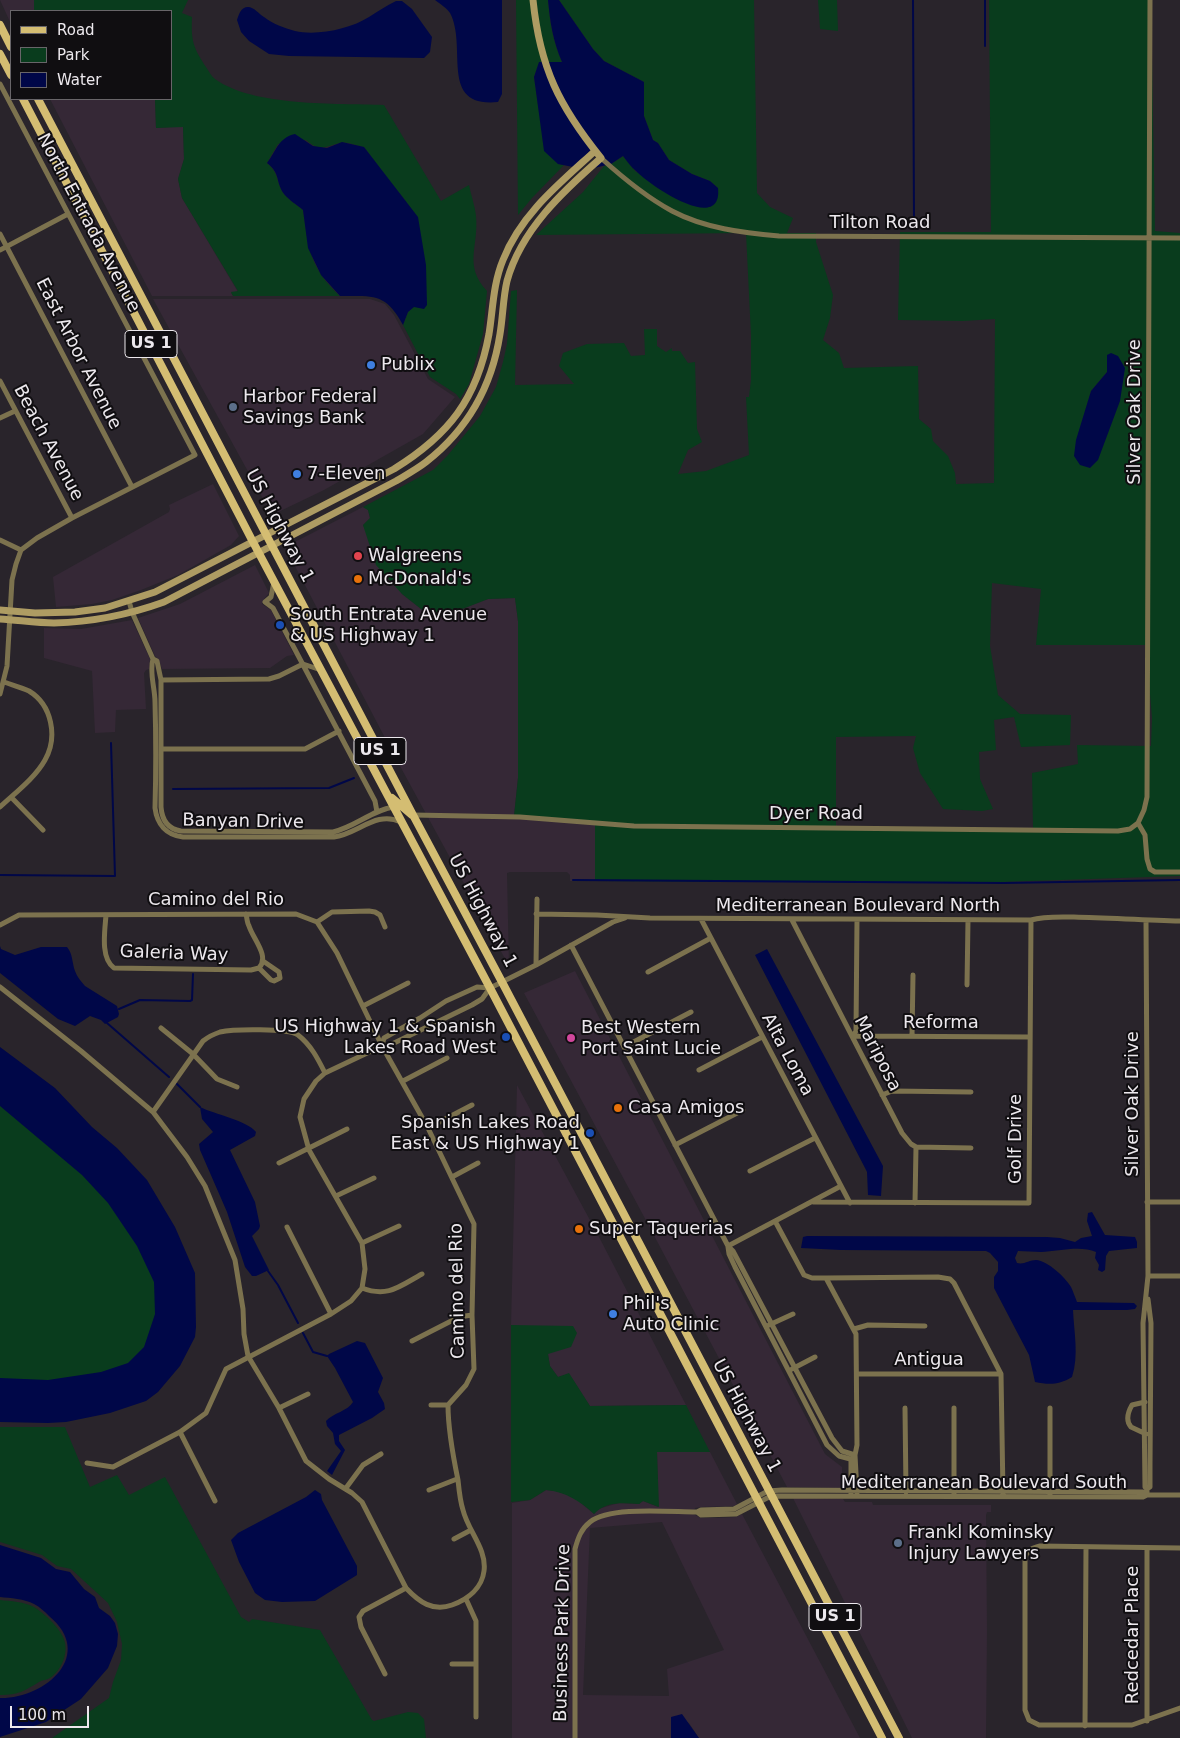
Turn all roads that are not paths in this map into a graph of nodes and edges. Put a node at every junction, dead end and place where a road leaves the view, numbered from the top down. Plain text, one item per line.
1 (533, 0) edge
2 (1150, 0) edge
3 (0, 25) edge
4 (10, 45) edge
5 (0, 54) edge
6 (10, 73) edge
7 (0, 84) edge
8 (25, 100) edge
9 (39, 100) edge
10 (595, 150) junction
11 (601, 158) junction
12 (68, 214) junction
13 (88, 222) junction
14 (0, 234) edge
15 (109, 234) junction
16 (1149, 238) junction
17 (1180, 238) edge
18 (99, 242) junction
19 (7, 247) junction
20 (0, 250) edge
21 (121, 256) junction
22 (497, 277) junction
23 (508, 281) junction
24 (0, 381) edge
25 (15, 410) junction
26 (0, 418) edge
27 (132, 487) junction
28 (72, 518) junction
29 (267, 536) junction
30 (0, 540) edge
31 (253, 542) junction
32 (272, 546) junction
33 (22, 550) junction
34 (258, 552) junction
35 (274, 581) junction
36 (129, 602) junction
37 (0, 610) edge
38 (10, 611) junction
39 (132, 612) junction
40 (0, 619) edge
41 (10, 620) junction
42 (153, 659) junction
43 (303, 664) junction
44 (321, 670) junction
45 (162, 680) junction
46 (4, 682) junction
47 (0, 694) edge
48 (339, 732) junction
49 (161, 749) junction
50 (158, 784) junction
51 (386, 793) junction
52 (11, 797) junction
53 (0, 807) edge
54 (394, 808) junction
55 (377, 812) junction
56 (413, 816) junction
57 (367, 821) junction
58 (402, 823) junction
59 (1138, 823) junction
60 (43, 830) dead end
61 (422, 832) junction
62 (1180, 872) edge
63 (537, 899) dead end
64 (246, 914) junction
65 (536, 914) junction
66 (106, 915) junction
67 (625, 918) junction
68 (701, 919) junction
69 (792, 920) junction
70 (857, 920) junction
71 (968, 920) junction
72 (1031, 920) junction
73 (1146, 920) junction
74 (1180, 921) edge
75 (317, 922) junction
76 (0, 925) edge
77 (385, 927) dead end
78 (711, 938) junction
79 (571, 945) junction
80 (263, 961) junction
81 (536, 965) junction
82 (259, 968) junction
83 (648, 972) dead end
84 (913, 975) dead end
85 (502, 982) junction
86 (408, 983) dead end
87 (967, 985) dead end
88 (0, 987) edge
89 (490, 988) junction
90 (363, 1006) junction
91 (691, 1012) dead end
92 (162, 1028) dead end
93 (853, 1036) junction
94 (912, 1036) junction
95 (762, 1037) junction
96 (1029, 1037) junction
97 (382, 1046) junction
98 (624, 1047) junction
99 (194, 1054) junction
100 (447, 1058) dead end
101 (699, 1070) dead end
102 (325, 1073) junction
103 (403, 1080) junction
104 (237, 1087) dead end
105 (971, 1092) dead end
106 (882, 1095) junction
107 (472, 1105) dead end
108 (743, 1110) dead end
109 (153, 1112) junction
110 (428, 1128) junction
111 (347, 1129) dead end
112 (816, 1138) junction
113 (675, 1145) junction
114 (916, 1148) junction
115 (971, 1148) dead end
116 (309, 1150) junction
117 (478, 1163) dead end
118 (279, 1164) dead end
119 (750, 1171) dead end
120 (452, 1177) junction
121 (374, 1178) dead end
122 (592, 1183) junction
123 (841, 1186) junction
124 (613, 1193) junction
125 (336, 1196) junction
126 (813, 1202) junction
127 (1147, 1202) junction
128 (1180, 1202) edge
129 (602, 1203) junction
130 (850, 1203) junction
131 (915, 1203) junction
132 (622, 1212) junction
133 (775, 1221) junction
134 (287, 1226) dead end
135 (398, 1226) dead end
136 (362, 1243) junction
137 (728, 1246) junction
138 (422, 1274) dead end
139 (1148, 1276) junction
140 (1180, 1276) edge
141 (826, 1278) junction
142 (362, 1288) junction
143 (1147, 1289) junction
144 (331, 1314) junction
145 (793, 1314) dead end
146 (472, 1315) junction
147 (769, 1325) junction
148 (925, 1326) dead end
149 (854, 1329) junction
150 (412, 1340) dead end
151 (248, 1356) junction
152 (815, 1356) dead end
153 (792, 1369) junction
154 (858, 1374) junction
155 (1001, 1374) junction
156 (308, 1394) dead end
157 (1150, 1401) junction
158 (1144, 1402) junction
159 (431, 1405) dead end
160 (448, 1405) junction
161 (279, 1408) junction
162 (905, 1408) dead end
163 (954, 1408) dead end
164 (1050, 1408) dead end
165 (180, 1432) junction
166 (1147, 1434) junction
167 (380, 1454) dead end
168 (854, 1458) junction
169 (87, 1463) dead end
170 (457, 1479) junction
171 (346, 1488) junction
172 (430, 1490) dead end
173 (1147, 1492) junction
174 (854, 1493) junction
175 (770, 1494) junction
176 (906, 1494) junction
177 (954, 1494) junction
178 (1003, 1494) junction
179 (1050, 1494) junction
180 (1180, 1495) edge
181 (757, 1499) junction
182 (215, 1501) dead end
183 (470, 1530) junction
184 (454, 1539) dead end
185 (1086, 1547) junction
186 (1147, 1548) junction
187 (1180, 1548) edge
188 (406, 1588) junction
189 (466, 1599) junction
190 (452, 1664) dead end
191 (476, 1664) junction
192 (385, 1674) dead end
193 (1180, 1708) edge
194 (476, 1717) dead end
195 (1147, 1721) junction
196 (1085, 1726) junction
197 (575, 1738) edge
198 (882, 1738) edge
199 (899, 1738) edge

1 - 10 street
2 - 16 street, Silver Oak Drive
3 - 4 main road
5 - 6 main road
7 - 12 street, North Entrada Avenue
8 - 13 main road, US Highway 1 / US 1
9 - 15 main road, US Highway 1 / US 1
10 - 11 street
10 - 22 street
11 - 16 street, Tilton Road
11 - 23 street
12 - 19 street
12 - 27 street, North Entrada Avenue
13 - 15 main road
13 - 18 main road, US Highway 1 / US 1
14 - 19 street, East Arbor Avenue
15 - 21 main road, US Highway 1 / US 1
16 - 17 street, Tilton Road
16 - 59 street, Silver Oak Drive
18 - 21 main road
18 - 31 main road, US Highway 1 / US 1
19 - 20 street
19 - 27 street, East Arbor Avenue
21 - 29 main road, US Highway 1 / US 1
22 - 23 street
22 - 29 street
23 - 32 street
24 - 25 street, Beach Avenue
25 - 26 street
25 - 28 street, Beach Avenue
27 - 28 street
28 - 33 street
29 - 31 street
29 - 32 main road, US Highway 1 / US 1
30 - 33 street
31 - 34 main road, US Highway 1 / US 1
31 - 36 street
32 - 34 street
32 - 56 main road, US Highway 1 / US 1
33 - 38 street
34 - 35 main road, US Highway 1 / US 1
34 - 39 street
35 - 43 street
35 - 44 main road, US Highway 1 / US 1
36 - 38 street
36 - 39 street, Banyan Drive
37 - 38 street
38 - 41 street
39 - 41 street
39 - 42 street, Banyan Drive
40 - 41 street
41 - 46 street
42 - 45 street, Banyan Drive
42 - 50 street, Banyan Drive
43 - 44 street
43 - 45 street
43 - 48 street
44 - 51 main road, US Highway 1 / US 1
45 - 49 street, Banyan Drive
46 - 47 street
46 - 52 street
48 - 49 street
48 - 55 street
49 - 50 street, Banyan Drive
50 - 57 street, Banyan Drive
51 - 54 main road, US Highway 1 / US 1
51 - 56 main road
52 - 53 street
52 - 60 street
54 - 55 street, Banyan Drive
54 - 58 main road, US Highway 1 / US 1
54 - 61 main road
55 - 57 street, Banyan Drive
56 - 59 street, Dyer Road
56 - 61 main road, US Highway 1 / US 1
57 - 58 street, Banyan Drive
58 - 89 main road, US Highway 1 / US 1
59 - 62 street
61 - 85 main road, US Highway 1 / US 1
63 - 65 street
64 - 66 street, Camino del Rio
64 - 75 street, Camino del Rio
64 - 80 street, Galeria Way
65 - 67 street, Mediterranean Boulevard North
65 - 81 street
66 - 76 street, Camino del Rio
66 - 82 street, Galeria Way
67 - 68 street, Mediterranean Boulevard North
67 - 79 street
68 - 69 street, Mediterranean Boulevard North
68 - 78 street, Alta Loma
69 - 70 street, Mediterranean Boulevard North
69 - 93 street, Mariposa
70 - 71 street, Mediterranean Boulevard North
70 - 93 street
71 - 72 street, Mediterranean Boulevard North
71 - 87 street
72 - 73 street, Mediterranean Boulevard North
72 - 96 street, Golf Drive
73 - 74 street, Mediterranean Boulevard North
73 - 127 street, Silver Oak Drive
75 - 77 street
75 - 90 street, Camino del Rio
78 - 83 street
78 - 95 street, Alta Loma
79 - 81 street
79 - 98 street
80 - 82 street
80 - 82 street, Galeria Way
81 - 85 street
84 - 94 street
85 - 89 street
85 - 124 main road, US Highway 1 / US 1
86 - 90 street
88 - 109 street
89 - 97 street
89 - 97 street
89 - 122 main road, US Highway 1 / US 1
90 - 97 street, Camino del Rio
91 - 98 street
92 - 99 street
93 - 94 street, Reforma
93 - 106 street, Mariposa
94 - 96 street, Reforma
95 - 101 street
95 - 112 street, Alta Loma
96 - 131 street, Golf Drive
97 - 102 street
97 - 103 street, Camino del Rio
98 - 113 street
99 - 102 street
99 - 104 street
99 - 109 street
100 - 103 street
102 - 116 street
103 - 110 street, Camino del Rio
105 - 106 street
106 - 114 street, Mariposa
107 - 110 street
108 - 113 street
109 - 151 street
110 - 120 street, Camino del Rio
111 - 116 street
112 - 119 street
112 - 123 street, Alta Loma
113 - 137 street
114 - 115 street
114 - 131 street
116 - 118 street
116 - 125 street
117 - 120 street
120 - 146 street, Camino del Rio
121 - 125 street
122 - 124 main road
122 - 129 main road, US Highway 1 / US 1
123 - 126 street, Golf Drive
123 - 130 street, Alta Loma
124 - 132 main road, US Highway 1 / US 1
125 - 136 street
126 - 130 street, Golf Drive
126 - 133 street, Golf Drive
127 - 128 street
127 - 139 street, Silver Oak Drive
129 - 132 main road
129 - 181 main road, US Highway 1 / US 1
130 - 131 street, Golf Drive
132 - 175 main road, US Highway 1 / US 1
133 - 137 street, Golf Drive
133 - 141 street
134 - 144 street
135 - 136 street
136 - 142 street
137 - 147 street
138 - 142 street
139 - 140 street
139 - 143 street, Silver Oak Drive
141 - 149 street
141 - 155 street
142 - 144 street
143 - 157 street, Silver Oak Drive
143 - 158 street, Silver Oak Drive
144 - 151 street
145 - 147 street
146 - 150 street
146 - 160 street, Camino del Rio
147 - 153 street
148 - 149 street
149 - 154 street
151 - 161 street
151 - 165 street
152 - 153 street
153 - 168 street
154 - 155 street, Antigua
154 - 168 street
155 - 178 street
156 - 161 street
157 - 158 street
157 - 166 street, Silver Oak Drive
158 - 166 street, Silver Oak Drive
158 - 166 street
159 - 160 street
160 - 170 street
161 - 171 street
162 - 176 street
163 - 177 street
164 - 179 street
165 - 169 street
165 - 182 street
166 - 173 street, Silver Oak Drive
167 - 171 street
168 - 174 street
170 - 172 street
170 - 183 street
171 - 188 street
173 - 179 street, Mediterranean Boulevard South
173 - 180 street, Mediterranean Boulevard South
174 - 175 street, Mediterranean Boulevard South
174 - 176 street, Mediterranean Boulevard South
175 - 181 street, Mediterranean Boulevard South
175 - 199 main road, US Highway 1 / US 1
176 - 177 street, Mediterranean Boulevard South
177 - 178 street, Mediterranean Boulevard South
178 - 179 street, Mediterranean Boulevard South
181 - 197 street, Business Park Drive
181 - 198 main road, US Highway 1 / US 1
183 - 184 street
183 - 189 street
185 - 186 street
185 - 196 street
185 - 196 street
186 - 187 street
186 - 195 street, Redcedar Place
188 - 189 street
188 - 192 street
189 - 191 street
190 - 191 street
191 - 194 street
193 - 195 street
195 - 196 street

